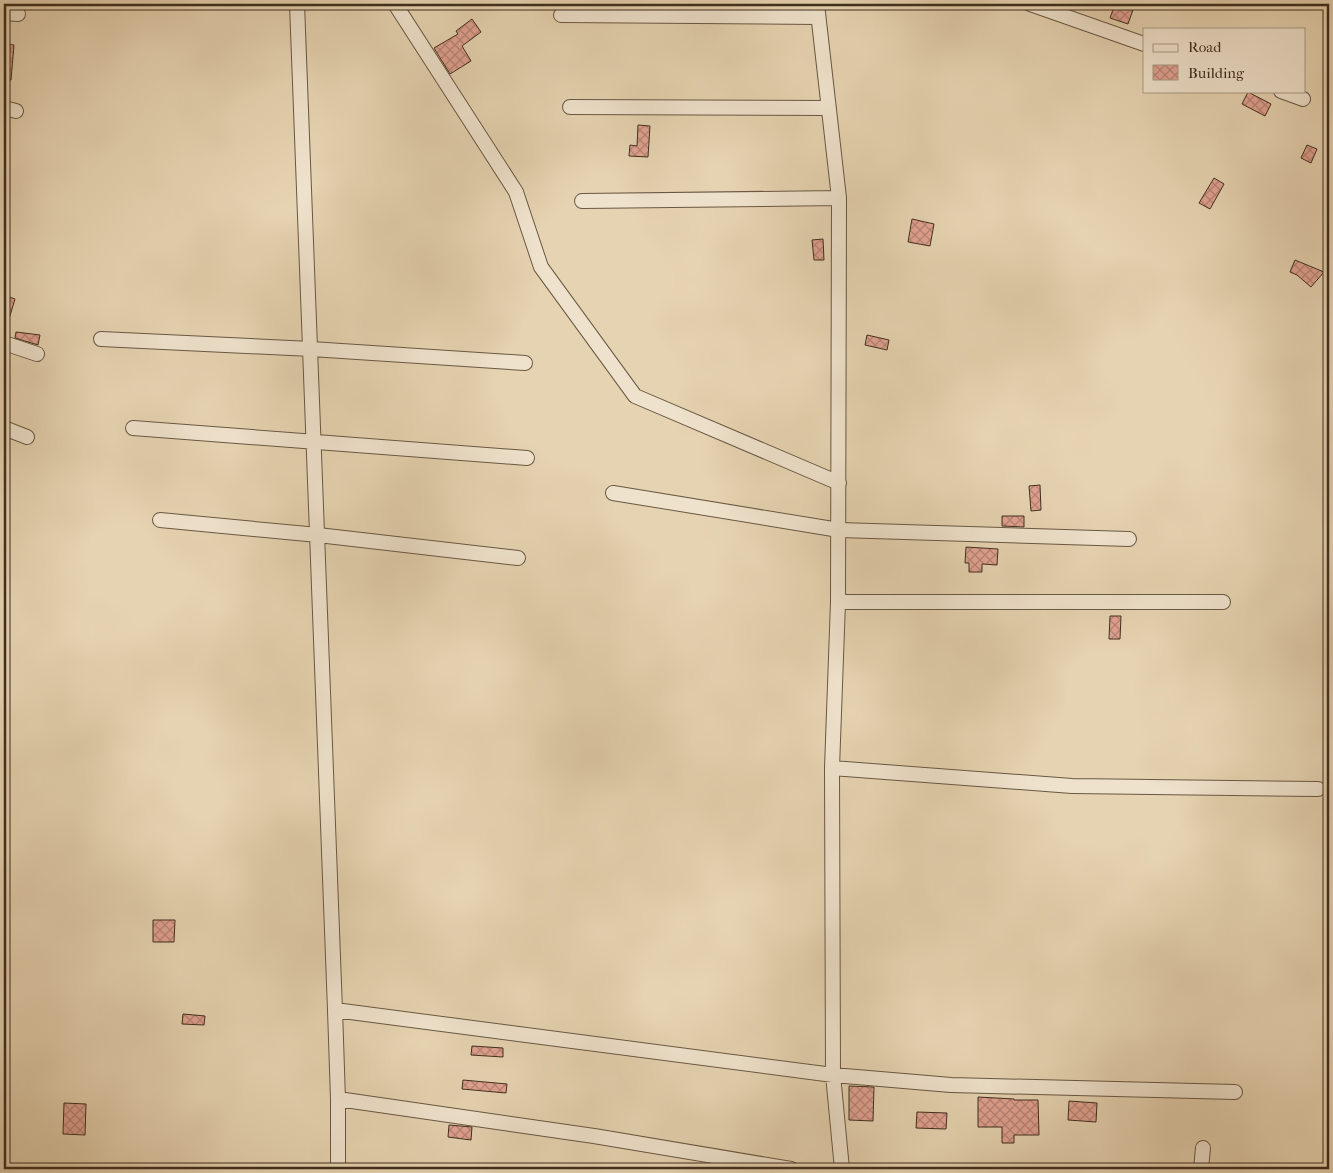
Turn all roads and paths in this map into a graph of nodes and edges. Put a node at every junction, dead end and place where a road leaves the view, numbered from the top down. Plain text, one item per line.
1 (297, 4) edge
2 (395, 4) edge
3 (1030, 4) edge
4 (818, 10) edge
5 (4, 13) edge
6 (18, 14) dead end
7 (561, 15) dead end
8 (1143, 44) edge
9 (1284, 92) edge
10 (1304, 99) dead end
11 (570, 107) dead end
12 (829, 108) junction
13 (838, 198) junction
14 (582, 201) dead end
15 (101, 339) dead end
16 (4, 343) edge
17 (311, 349) junction
18 (37, 354) dead end
19 (525, 363) dead end
20 (4, 428) edge
21 (133, 428) dead end
22 (27, 437) dead end
23 (314, 442) junction
24 (526, 458) dead end
25 (839, 483) junction
26 (613, 493) dead end
27 (160, 520) dead end
28 (839, 530) junction
29 (318, 535) junction
30 (1128, 540) dead end
31 (518, 558) dead end
32 (838, 602) junction
33 (1223, 602) dead end
34 (832, 768) junction
35 (1318, 789) dead end
36 (335, 1010) junction
37 (833, 1076) junction
38 (1235, 1092) dead end
39 (338, 1099) junction
40 (1203, 1148) dead end
41 (338, 1169) edge
42 (791, 1169) edge
43 (842, 1169) edge
44 (1201, 1169) edge

1 - 17 street
2 - 25 street
3 - 8 street
4 - 7 street
4 - 12 street
5 - 6 street
9 - 10 street
11 - 12 street
12 - 13 street
13 - 14 street
13 - 25 street
15 - 17 street
16 - 18 street
17 - 19 street
17 - 23 street
20 - 22 street
21 - 23 street
23 - 24 street
23 - 29 street
25 - 28 street
26 - 28 street
27 - 29 street
28 - 30 street
28 - 32 street
29 - 31 street
29 - 36 street
32 - 33 street
32 - 34 street
34 - 35 street
34 - 37 street
36 - 37 street
36 - 39 street
37 - 38 street
37 - 43 street
39 - 41 street
39 - 42 street
40 - 44 street

